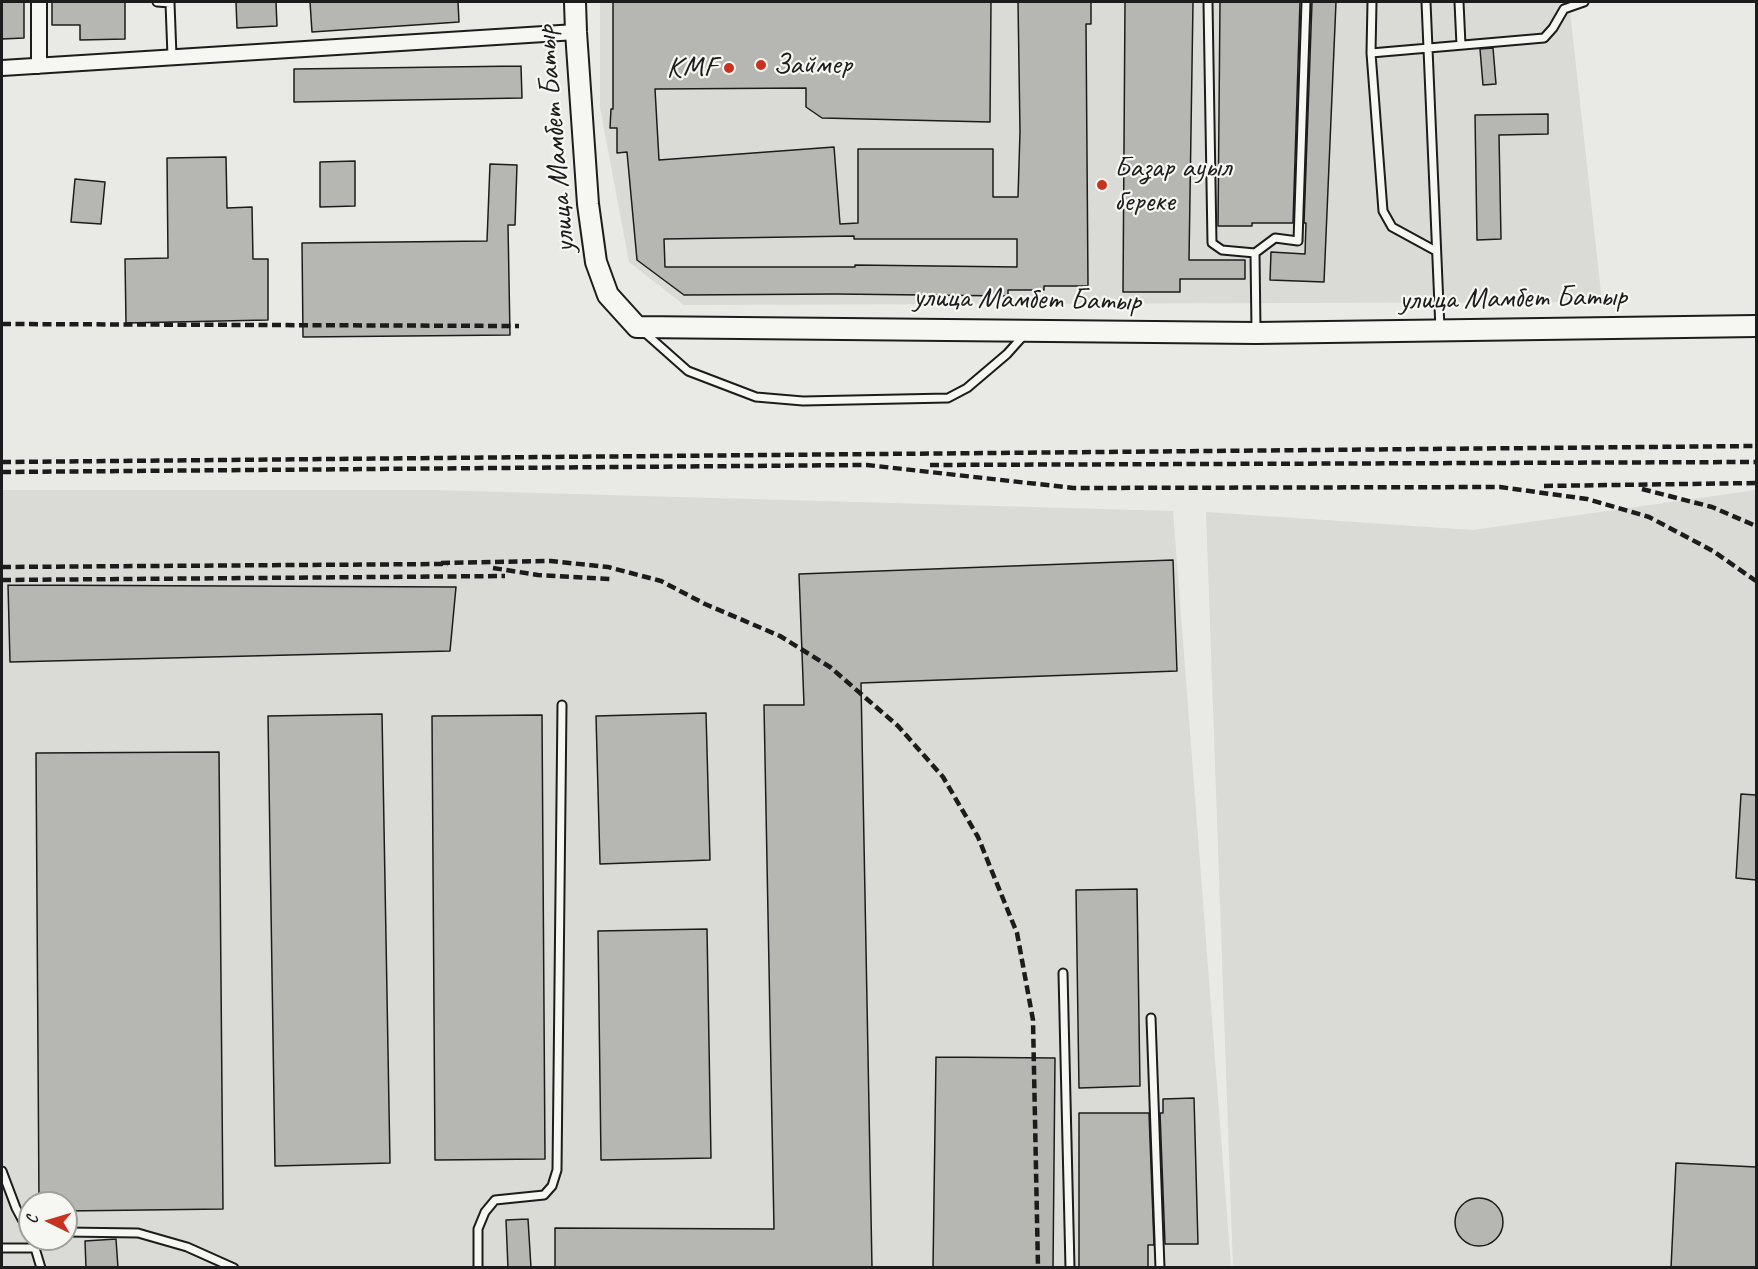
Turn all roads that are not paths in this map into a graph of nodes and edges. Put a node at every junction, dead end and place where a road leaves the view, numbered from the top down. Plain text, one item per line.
1 (39, 2) edge
2 (157, 2) edge
3 (174, 2) edge
4 (575, 2) edge
5 (1208, 2) edge
6 (1306, 2) edge
7 (1372, 2) edge
8 (1426, 2) edge
9 (1459, 2) edge
10 (1584, 2) edge
11 (576, 32) junction
12 (1461, 45) junction
13 (1428, 48) junction
14 (1371, 53) junction
15 (172, 56) junction
16 (39, 66) junction
17 (2, 68) edge
18 (1436, 251) junction
19 (1255, 253) junction
20 (1756, 326) edge
21 (637, 327) junction
22 (1029, 330) junction
23 (1440, 330) junction
24 (1256, 333) junction
25 (562, 705) dead end
26 (1063, 973) dead end
27 (1151, 1018) dead end
28 (2, 1171) edge
29 (18, 1212) edge
30 (78, 1232) edge
31 (2, 1248) edge
32 (18, 1248) edge
33 (36, 1251) edge
34 (41, 1268) edge
35 (234, 1268) edge
36 (478, 1268) edge
37 (1070, 1268) edge
38 (1160, 1268) edge

1 - 16 street
2 - 3 lane
3 - 15 lane
4 - 11 main road, улица Мамбет Батыр
5 - 19 lane
6 - 19 lane
7 - 14 lane
8 - 13 lane
9 - 12 lane
10 - 12 lane
11 - 15 street
11 - 21 main road, улица Мамбет Батыр
12 - 13 lane
13 - 14 lane
13 - 18 lane
14 - 18 lane
15 - 16 street
16 - 17 street
18 - 23 lane
19 - 24 lane
20 - 23 main road, улица Мамбет Батыр
21 - 22 main road, улица Мамбет Батыр
21 - 22 lane
22 - 24 main road, улица Мамбет Батыр
23 - 24 main road, улица Мамбет Батыр
25 - 36 lane
26 - 37 lane
27 - 38 lane
28 - 29 lane
30 - 35 lane
31 - 32 lane
33 - 34 lane

